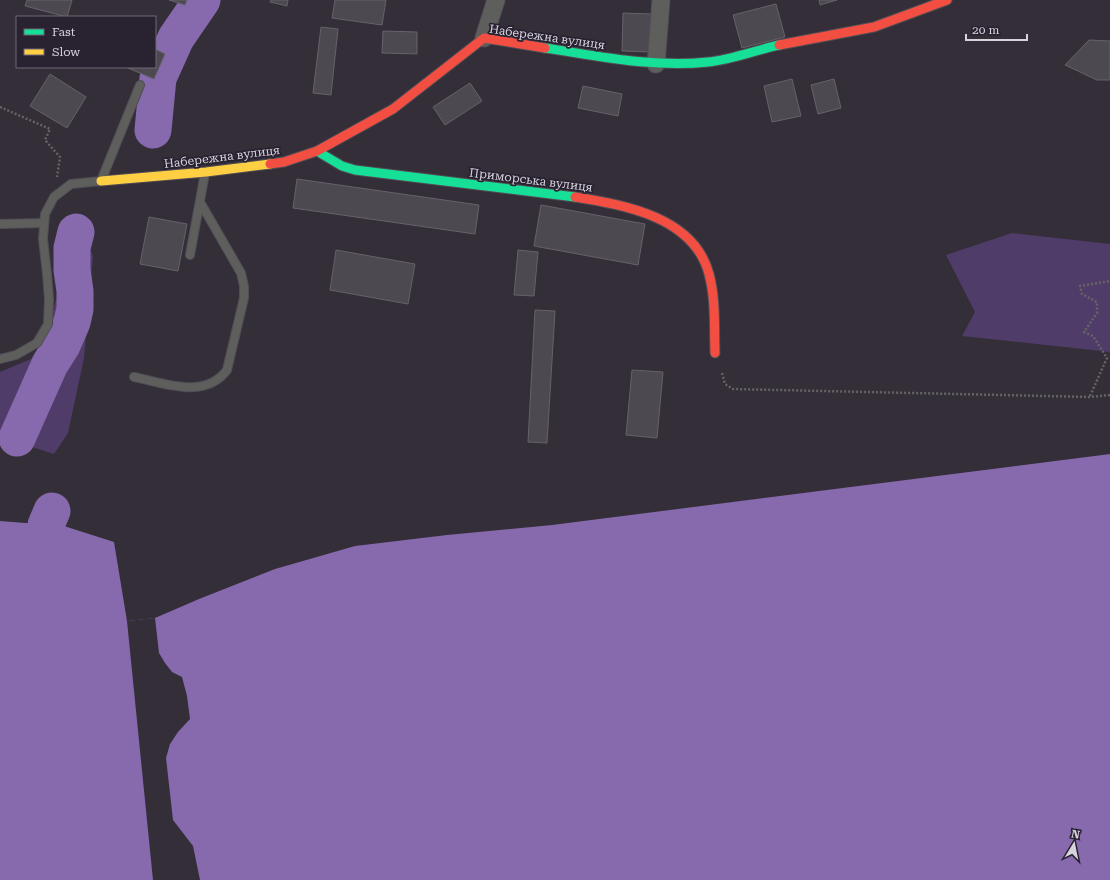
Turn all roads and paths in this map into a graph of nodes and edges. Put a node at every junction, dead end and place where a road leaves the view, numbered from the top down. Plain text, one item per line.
1 (496, 0) edge
2 (661, 0) edge
3 (947, 0) edge
4 (484, 38) junction
5 (656, 64) junction
6 (140, 85) dead end
7 (0, 107) edge
8 (317, 151) junction
9 (206, 172) junction
10 (101, 181) junction
11 (54, 197) junction
12 (200, 202) junction
13 (44, 223) junction
14 (0, 224) edge
15 (190, 255) dead end
16 (1110, 281) edge
17 (715, 354) joint
18 (0, 360) edge
19 (134, 377) dead end
20 (1090, 396) junction
21 (1110, 396) edge

1 - 4 street
2 - 5 street
3 - 5 street, Набережна вулиця
4 - 5 street, Набережна вулиця
4 - 8 street, Набережна вулиця
6 - 10 lane
7 - 11 path
8 - 9 street, Набережна вулиця
8 - 17 street, Приморська вулиця
9 - 10 street, Набережна вулиця
9 - 12 lane
10 - 11 lane
11 - 13 lane
12 - 15 lane
12 - 19 lane
13 - 14 lane
13 - 18 lane
16 - 20 path
17 - 20 path
20 - 21 path

